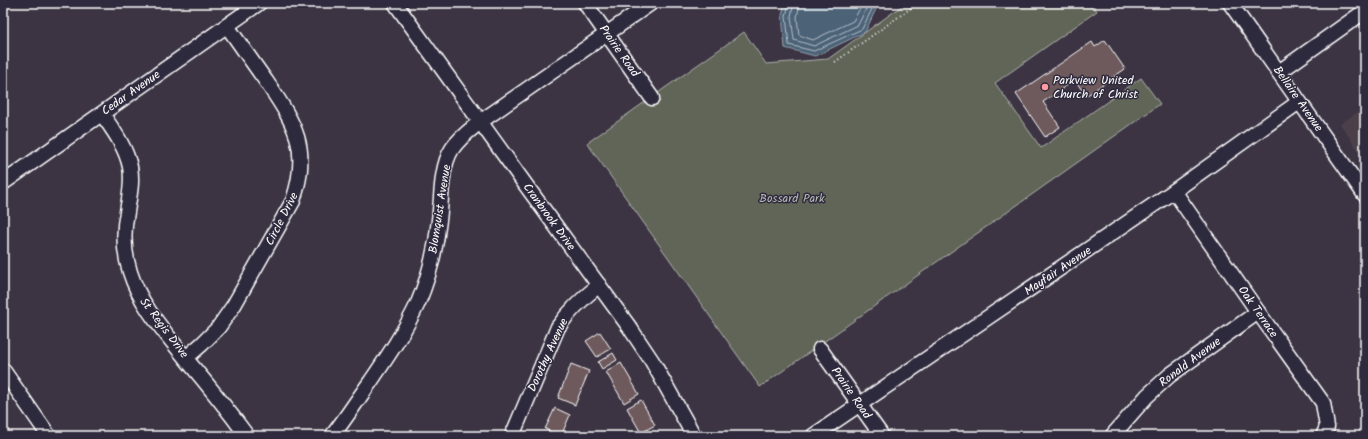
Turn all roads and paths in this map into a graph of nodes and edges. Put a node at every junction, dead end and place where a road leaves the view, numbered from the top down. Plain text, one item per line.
1 (259, 3) edge
2 (395, 3) edge
3 (585, 3) edge
4 (651, 3) edge
5 (918, 3) edge
6 (1230, 3) edge
7 (1365, 11) edge
8 (227, 26) junction
9 (607, 34) junction
10 (835, 62) dead end
11 (1278, 72) junction
12 (652, 98) dead end
13 (1299, 102) junction
14 (102, 114) junction
15 (480, 122) junction
16 (3, 183) edge
17 (1174, 191) junction
18 (1365, 195) edge
19 (599, 285) junction
20 (1258, 312) junction
21 (820, 349) dead end
22 (186, 358) junction
23 (3, 370) edge
24 (860, 405) junction
25 (49, 436) edge
26 (247, 436) edge
27 (332, 436) edge
28 (512, 436) edge
29 (694, 436) edge
30 (813, 436) edge
31 (882, 436) edge
32 (1112, 436) edge
33 (1323, 436) edge

1 - 8 street, Cedar Avenue
2 - 15 street, Cranbrook Drive
3 - 9 street, Prairie Road
4 - 9 street
5 - 10 path
6 - 11 street, Bellaire Avenue
7 - 11 street
8 - 14 street, Cedar Avenue
8 - 22 street, Circle Drive
9 - 12 street, Prairie Road
9 - 15 street, Blomquist Avenue
11 - 13 street, Bellaire Avenue
13 - 17 street, Mayfair Avenue
13 - 18 street, Bellaire Avenue
14 - 16 street, Cedar Avenue
14 - 22 street, St Regis Drive
15 - 19 street, Cranbrook Drive
15 - 27 street, Blomquist Avenue
17 - 20 street, Oak Terrace
17 - 24 street, Mayfair Avenue
19 - 28 street, Dorothy Avenue
19 - 29 street, Cranbrook Drive
20 - 32 street, Ronald Avenue
20 - 33 street, Oak Terrace
21 - 24 street, Prairie Road
22 - 26 street, St Regis Drive
23 - 25 street
24 - 30 street, Mayfair Avenue
24 - 31 street, Prairie Road

